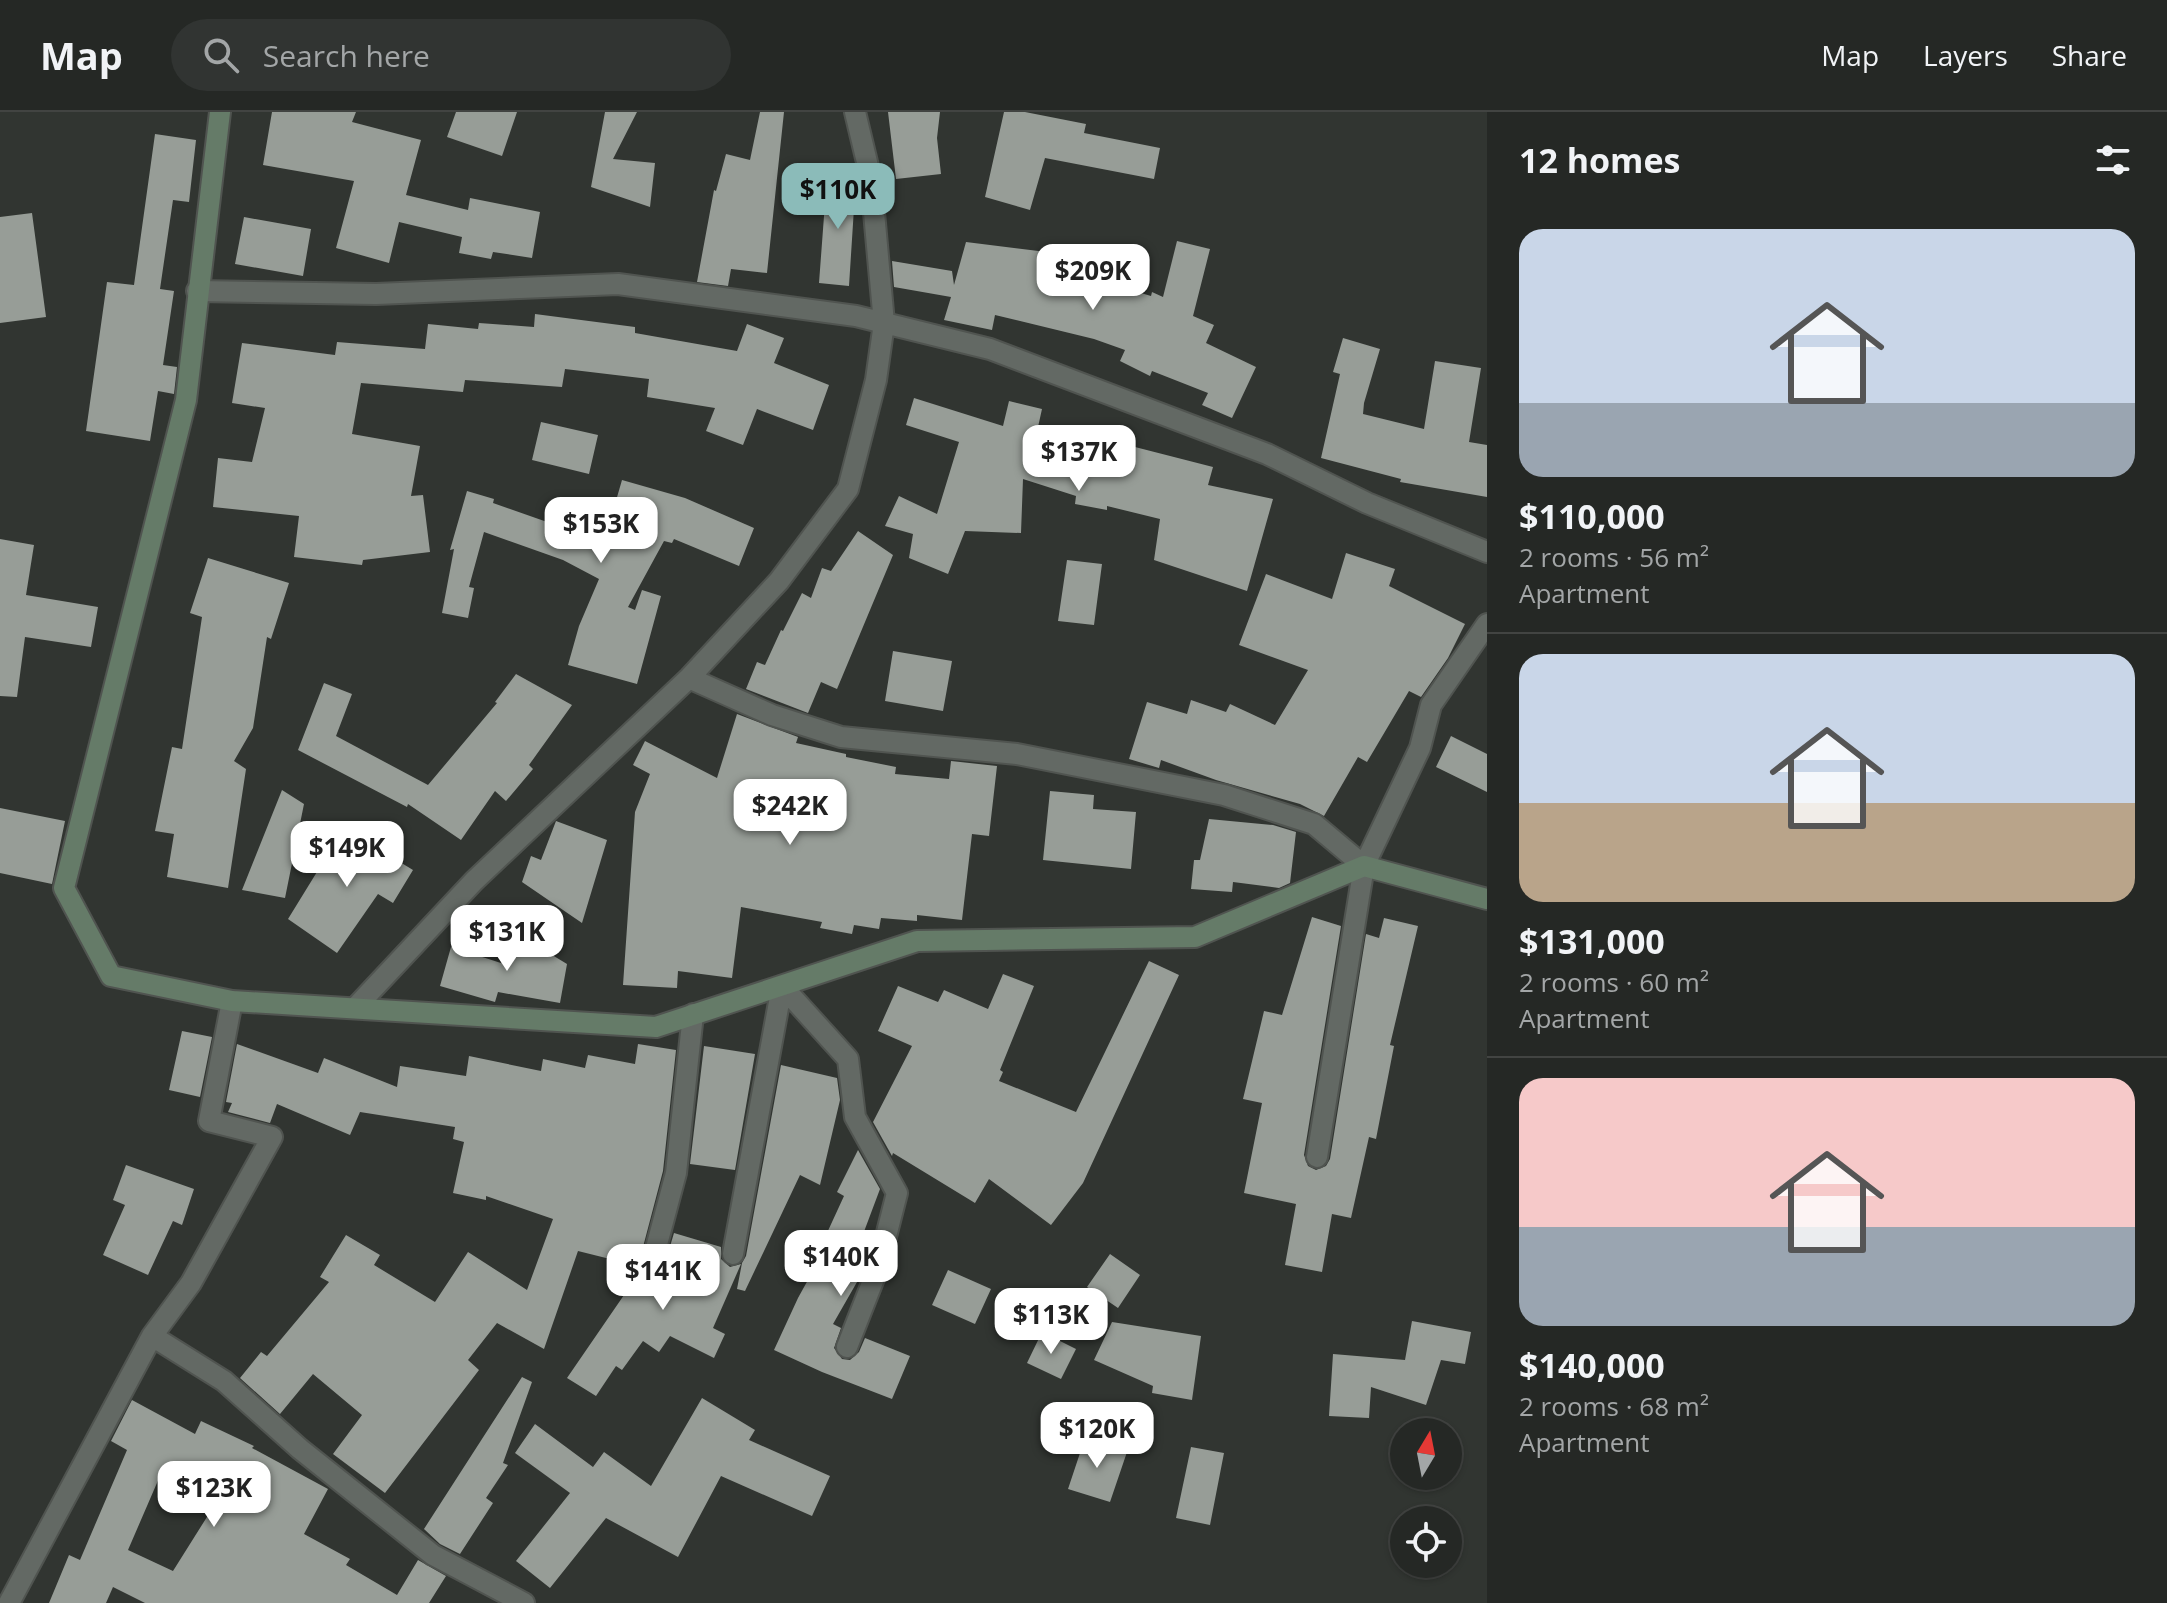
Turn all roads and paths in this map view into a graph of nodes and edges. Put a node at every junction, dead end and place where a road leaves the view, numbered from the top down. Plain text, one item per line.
1 (220, 112) edge
2 (855, 112) edge
3 (197, 291) junction
4 (884, 323) junction
5 (1487, 552) edge
6 (1487, 624) edge
7 (689, 678) junction
8 (1364, 866) junction
9 (1487, 899) edge
10 (782, 986) junction
11 (232, 1001) junction
12 (355, 1008) junction
13 (693, 1014) junction
14 (1317, 1157) dead end
15 (733, 1254) dead end
16 (648, 1278) dead end
17 (152, 1336) junction
18 (847, 1347) dead end
19 (9, 1603) edge
20 (524, 1603) edge

1 - 3 street
2 - 4 street
3 - 4 street
3 - 11 street
4 - 5 street
4 - 7 street
6 - 8 street
7 - 8 street
7 - 12 street
8 - 9 street
8 - 10 street
8 - 14 street
10 - 13 street
10 - 15 street
10 - 18 street
11 - 12 street
11 - 17 street
12 - 13 street
13 - 16 street
17 - 19 street
17 - 20 street

